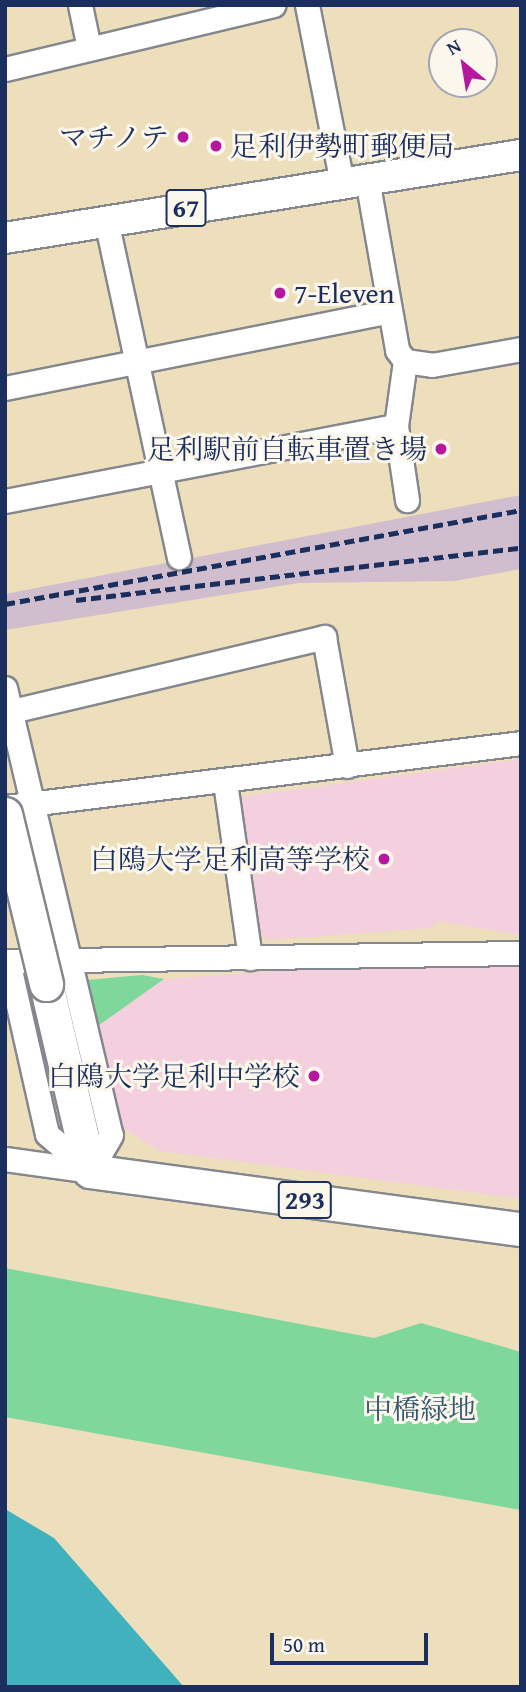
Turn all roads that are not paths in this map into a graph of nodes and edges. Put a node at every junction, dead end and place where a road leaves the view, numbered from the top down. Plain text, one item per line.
1 (80, 5) edge
2 (272, 5) edge
3 (307, 5) edge
4 (89, 48) junction
5 (5, 69) edge
6 (521, 155) edge
7 (355, 181) junction
8 (106, 220) junction
9 (5, 238) edge
10 (389, 311) junction
11 (520, 349) edge
12 (138, 361) junction
13 (405, 361) junction
14 (5, 388) edge
15 (396, 426) junction
16 (162, 471) junction
17 (407, 500) dead end
18 (5, 501) edge
19 (178, 557) dead end
20 (5, 688) edge
21 (12, 711) junction
22 (521, 743) edge
23 (347, 766) junction
24 (225, 782) junction
25 (5, 807) edge
26 (20, 808) edge
27 (521, 953) edge
28 (250, 957) junction
29 (7, 961) edge
30 (58, 974) junction
31 (5, 1159) edge
32 (90, 1171) junction
33 (521, 1229) edge

1 - 4 street
2 - 4 street
3 - 7 street
4 - 5 street
6 - 7 main road, 67
7 - 8 main road, 67
7 - 10 street
8 - 9 main road, 67
8 - 12 street
10 - 12 street
10 - 13 street
11 - 13 street
12 - 14 street
12 - 16 street
13 - 15 street
15 - 16 street
15 - 17 street
16 - 18 street
16 - 19 street
20 - 21 street
21 - 23 street
21 - 26 street
22 - 23 street
23 - 24 street
24 - 26 street
24 - 28 street
25 - 26 street
26 - 30 highway, bridge
27 - 28 street
28 - 30 street
29 - 30 street
29 - 32 street
30 - 32 highway
31 - 32 street
32 - 33 highway, 293

